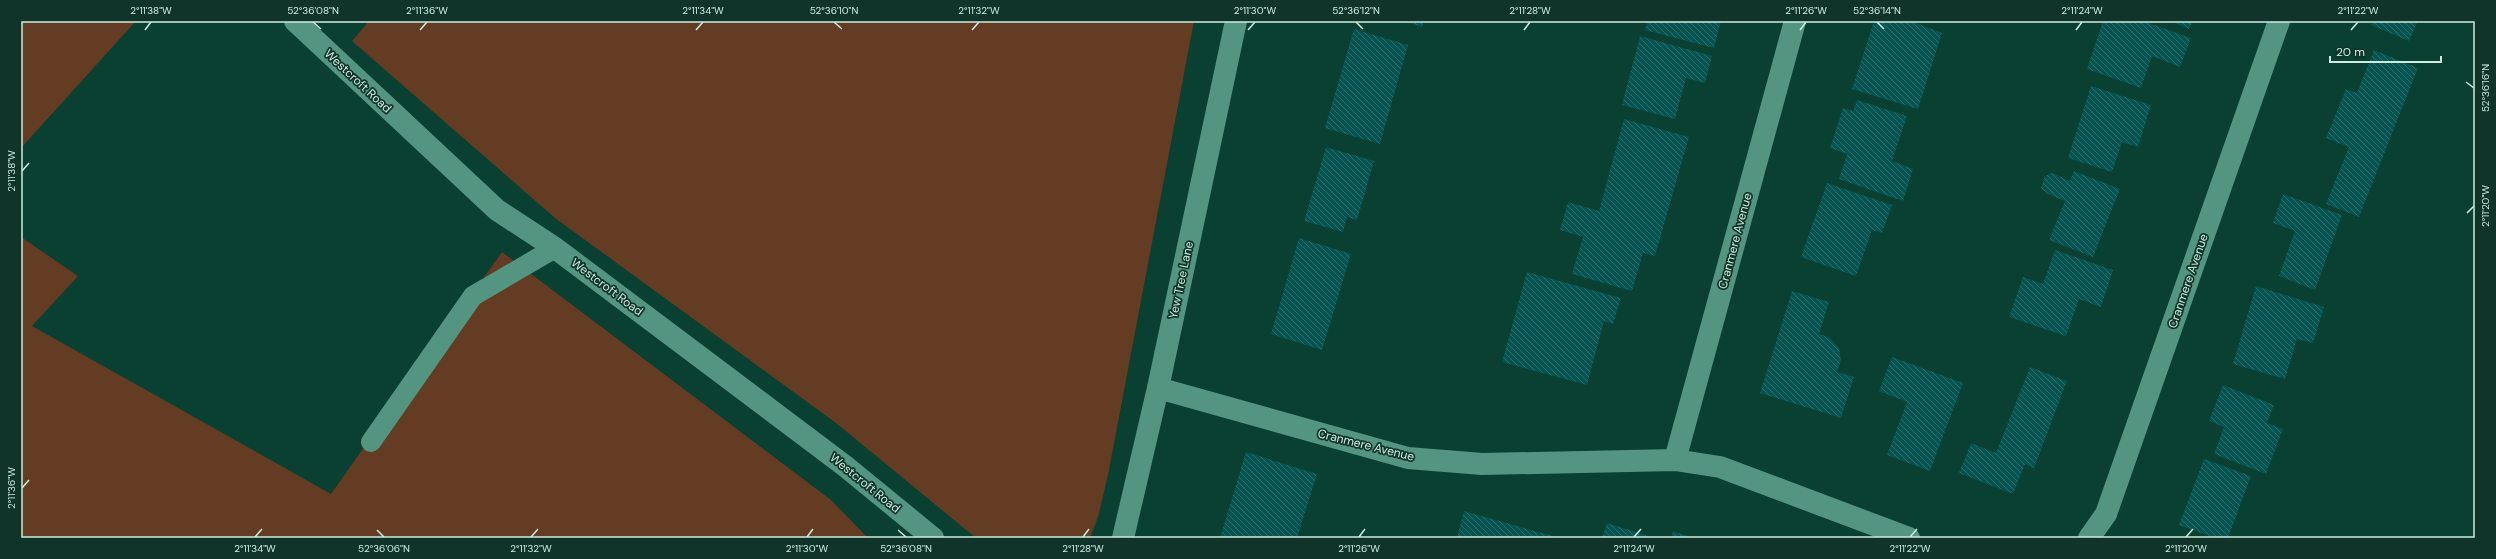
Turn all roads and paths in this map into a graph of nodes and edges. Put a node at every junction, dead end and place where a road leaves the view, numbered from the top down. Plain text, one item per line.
1 (295, 21) edge
2 (1236, 21) edge
3 (1795, 21) edge
4 (2279, 21) edge
5 (555, 248) junction
6 (1158, 388) junction
7 (371, 442) dead end
8 (1675, 460) junction
9 (933, 538) edge
10 (1123, 538) edge
11 (1909, 538) edge
12 (2089, 538) edge

1 - 5 street, Westcroft Road
2 - 6 street, Yew Tree Lane
3 - 8 street, Cranmere Avenue
4 - 12 street, Cranmere Avenue
5 - 7 lane
5 - 9 street, Westcroft Road
6 - 8 street, Cranmere Avenue
6 - 10 street, Yew Tree Lane
8 - 11 street, Cranmere Avenue

